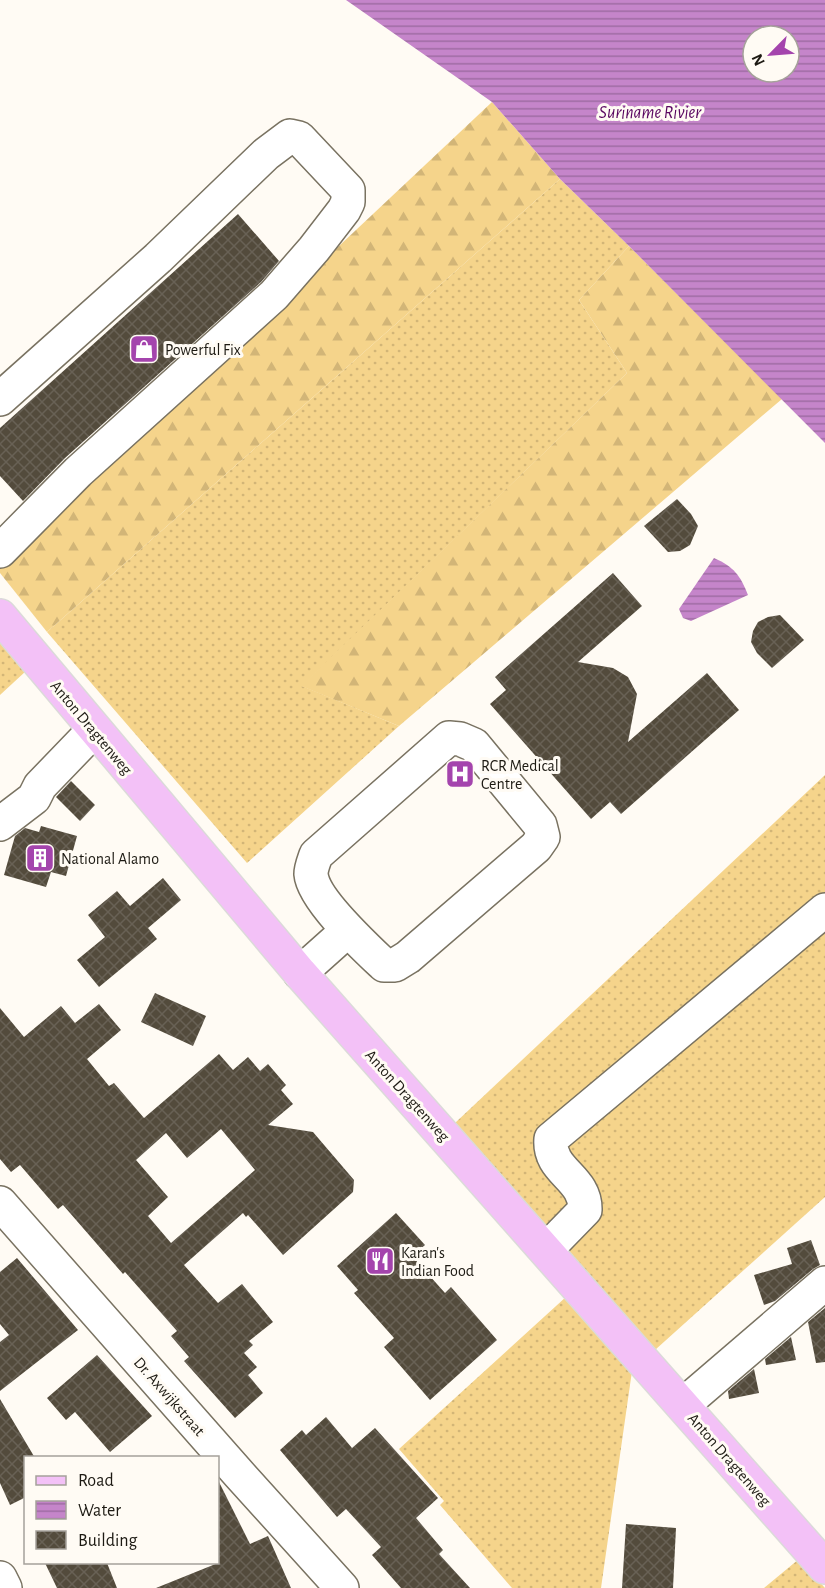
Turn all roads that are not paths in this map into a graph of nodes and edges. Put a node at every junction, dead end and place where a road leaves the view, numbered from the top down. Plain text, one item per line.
1 (0, 399) edge
2 (0, 551) edge
3 (0, 616) edge
4 (94, 730) junction
5 (0, 824) edge
6 (825, 910) edge
7 (347, 931) junction
8 (300, 973) junction
9 (6, 1220) edge
10 (546, 1250) junction
11 (825, 1283) edge
12 (682, 1405) junction
13 (825, 1567) edge
14 (0, 1578) edge
15 (5, 1588) edge
16 (342, 1588) edge

1 - 2 street
3 - 4 main road, Anton Dragtenweg
4 - 5 street
4 - 8 main road, Anton Dragtenweg
6 - 10 street
7 - 7 street
7 - 8 street
8 - 10 main road, Anton Dragtenweg
9 - 16 street, Dr. Axwijkstraat
10 - 12 main road, Anton Dragtenweg
11 - 12 street
12 - 13 main road, Anton Dragtenweg
14 - 15 street

